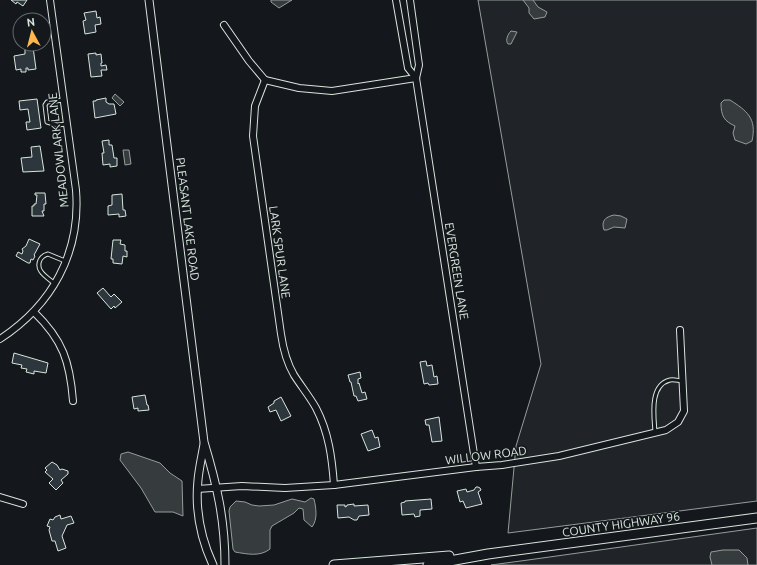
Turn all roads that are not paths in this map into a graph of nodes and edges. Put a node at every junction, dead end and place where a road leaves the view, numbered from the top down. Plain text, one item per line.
1 (50, 0) edge
2 (149, 0) edge
3 (396, 0) edge
4 (410, 0) edge
5 (224, 25) dead end
6 (416, 78) junction
7 (265, 80) junction
8 (64, 100) junction
9 (67, 124) junction
10 (66, 262) junction
11 (55, 284) junction
12 (34, 312) junction
13 (680, 330) dead end
14 (0, 339) edge
15 (683, 381) junction
16 (73, 401) dead end
17 (655, 432) junction
18 (204, 442) junction
19 (476, 467) junction
20 (334, 485) junction
21 (217, 488) junction
22 (197, 489) junction
23 (0, 497) edge
24 (23, 504) dead end
25 (757, 518) edge
26 (488, 554) junction
27 (213, 565) edge
28 (225, 565) edge
29 (334, 565) edge
30 (428, 565) edge

1 - 8 street, MEADOWLARK LANE
2 - 18 street, PLEASANT LAKE ROAD
3 - 6 street, EVERGREEN LANE
4 - 6 street, EVERGREEN LANE
5 - 7 street
6 - 7 street
6 - 19 street, EVERGREEN LANE
7 - 20 street, LARK SPUR LANE
8 - 9 street, MEADOWLARK LANE
8 - 9 lane
9 - 10 street, MEADOWLARK LANE
10 - 11 street, MEADOWLARK LANE
10 - 11 lane
11 - 12 street, MEADOWLARK LANE
12 - 14 street, MEADOWLARK LANE
12 - 16 street
13 - 15 street, WILLOW ROAD
15 - 17 street, WILLOW ROAD
15 - 17 lane
17 - 19 street, WILLOW ROAD
18 - 21 street, PLEASANT LAKE ROAD
18 - 22 street, PLEASANT LAKE ROAD
19 - 20 street, WILLOW ROAD
20 - 21 street, WILLOW ROAD
21 - 22 street, WILLOW ROAD
21 - 28 street, PLEASANT LAKE ROAD
22 - 27 street, PLEASANT LAKE ROAD
23 - 24 street
25 - 26 main road, COUNTY HIGHWAY 96
26 - 29 main road, COUNTY HIGHWAY 96
26 - 30 main road, COUNTY HIGHWAY 96

